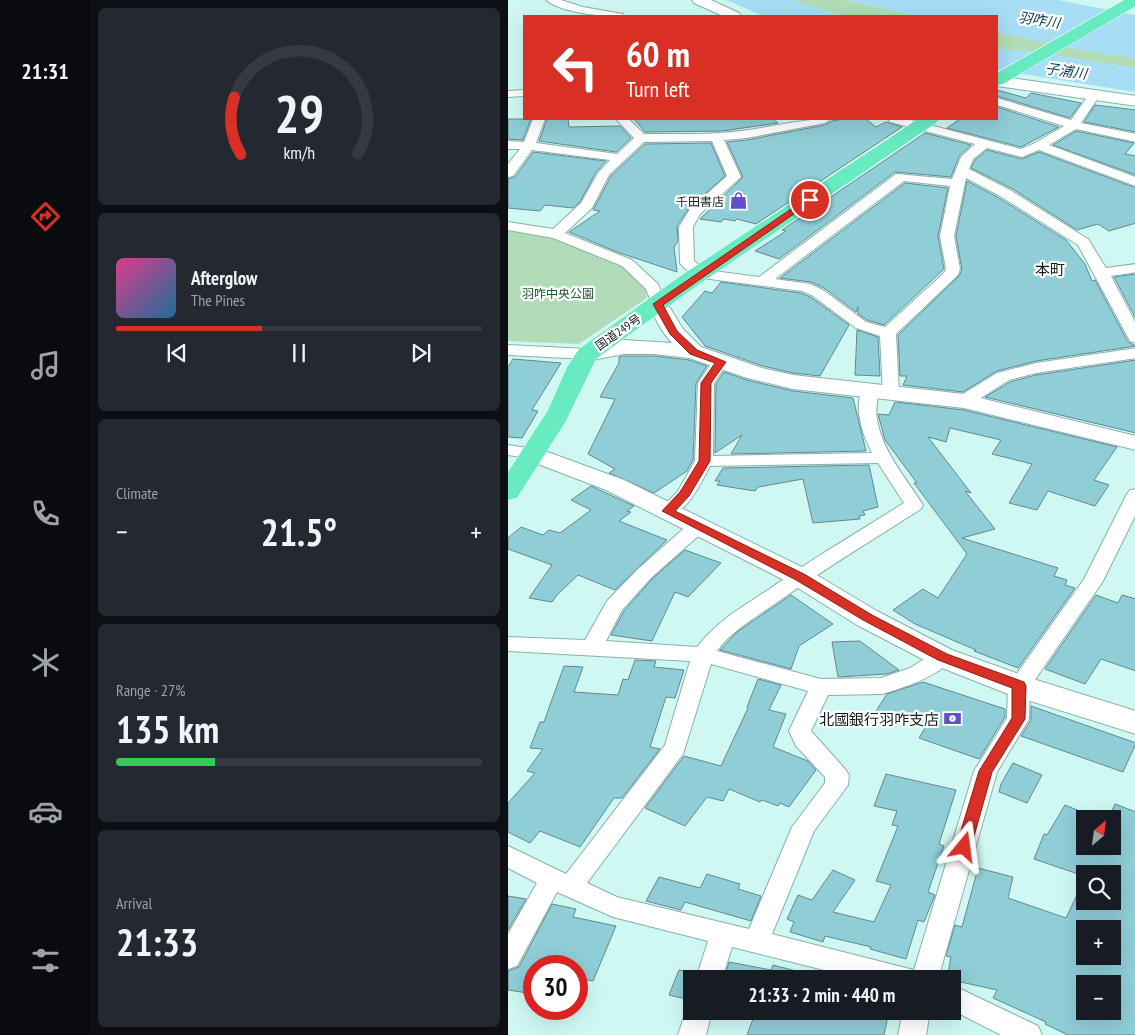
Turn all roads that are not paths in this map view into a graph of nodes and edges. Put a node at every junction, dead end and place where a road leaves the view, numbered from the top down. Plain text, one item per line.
1 (551, 0) edge
2 (699, 0) edge
3 (1131, 3) edge
4 (613, 15) edge
5 (732, 15) edge
6 (1000, 79) edge
7 (523, 93) edge
8 (508, 94) edge
9 (1094, 96) junction
10 (998, 101) edge
11 (1136, 101) edge
12 (539, 120) edge
13 (623, 120) edge
14 (820, 120) edge
15 (902, 120) edge
16 (924, 123) edge
17 (1074, 125) junction
18 (717, 137) junction
19 (641, 138) junction
20 (1136, 138) edge
21 (985, 143) junction
22 (508, 145) edge
23 (529, 146) junction
24 (1039, 146) junction
25 (622, 158) junction
26 (508, 173) edge
27 (959, 176) junction
28 (1136, 182) edge
29 (508, 226) edge
30 (556, 234) junction
31 (1136, 268) edge
32 (1102, 273) junction
33 (702, 274) junction
34 (763, 280) junction
35 (658, 304) junction
36 (888, 333) junction
37 (1136, 338) edge
38 (508, 350) edge
39 (694, 352) junction
40 (1136, 353) edge
41 (587, 354) junction
42 (721, 362) junction
43 (880, 392) junction
44 (964, 401) junction
45 (1136, 442) edge
46 (508, 450) edge
47 (534, 454) junction
48 (884, 458) junction
49 (704, 461) junction
50 (508, 492) edge
51 (1136, 494) edge
52 (668, 511) junction
53 (698, 526) junction
54 (800, 577) junction
55 (508, 644) edge
56 (592, 648) junction
57 (703, 655) junction
58 (942, 657) junction
59 (1019, 686) junction
60 (821, 687) junction
61 (1136, 723) edge
62 (508, 856) edge
63 (561, 883) junction
64 (724, 932) junction
65 (757, 940) junction
66 (508, 958) edge
67 (712, 970) edge
68 (873, 970) edge
69 (928, 970) edge
70 (961, 1002) edge
71 (696, 1020) edge
72 (915, 1020) edge
73 (692, 1035) edge
74 (912, 1035) edge
75 (1028, 1035) edge

1 - 4 street
2 - 5 street
3 - 6 highway
6 - 9 street
7 - 8 street
9 - 11 street
9 - 17 street
10 - 17 street
12 - 23 street
13 - 19 street
14 - 18 street
15 - 16 street
16 - 21 street
16 - 33 highway, 国道249号
17 - 20 street
17 - 24 street
18 - 19 street
18 - 33 street
19 - 25 street
21 - 24 street
21 - 27 street
22 - 23 street
23 - 25 street
23 - 26 street
24 - 28 street
25 - 30 street
27 - 32 street
27 - 34 street
27 - 36 street
29 - 30 street
30 - 35 street
31 - 32 street
32 - 37 street
33 - 34 street
33 - 35 highway, 国道249号
34 - 36 street
35 - 39 street
35 - 41 highway, 国道249号
36 - 43 street
38 - 41 street
39 - 41 street
39 - 42 street
40 - 44 street
41 - 47 highway, 国道249号
42 - 43 street
42 - 49 street
43 - 44 street
43 - 48 street
44 - 45 street
46 - 47 street
47 - 50 highway, 国道249号
47 - 52 street
48 - 49 street
48 - 54 street
49 - 52 street
51 - 59 street
52 - 53 street
53 - 54 street
53 - 56 street
54 - 57 street
54 - 58 street
55 - 56 street
56 - 57 street
57 - 60 street
57 - 63 street
58 - 59 street
58 - 60 street
59 - 61 street
59 - 69 street
60 - 65 street
62 - 63 street
63 - 64 street
63 - 66 street
64 - 65 street
64 - 67 street
65 - 68 street
70 - 75 street
71 - 73 street
72 - 74 street

